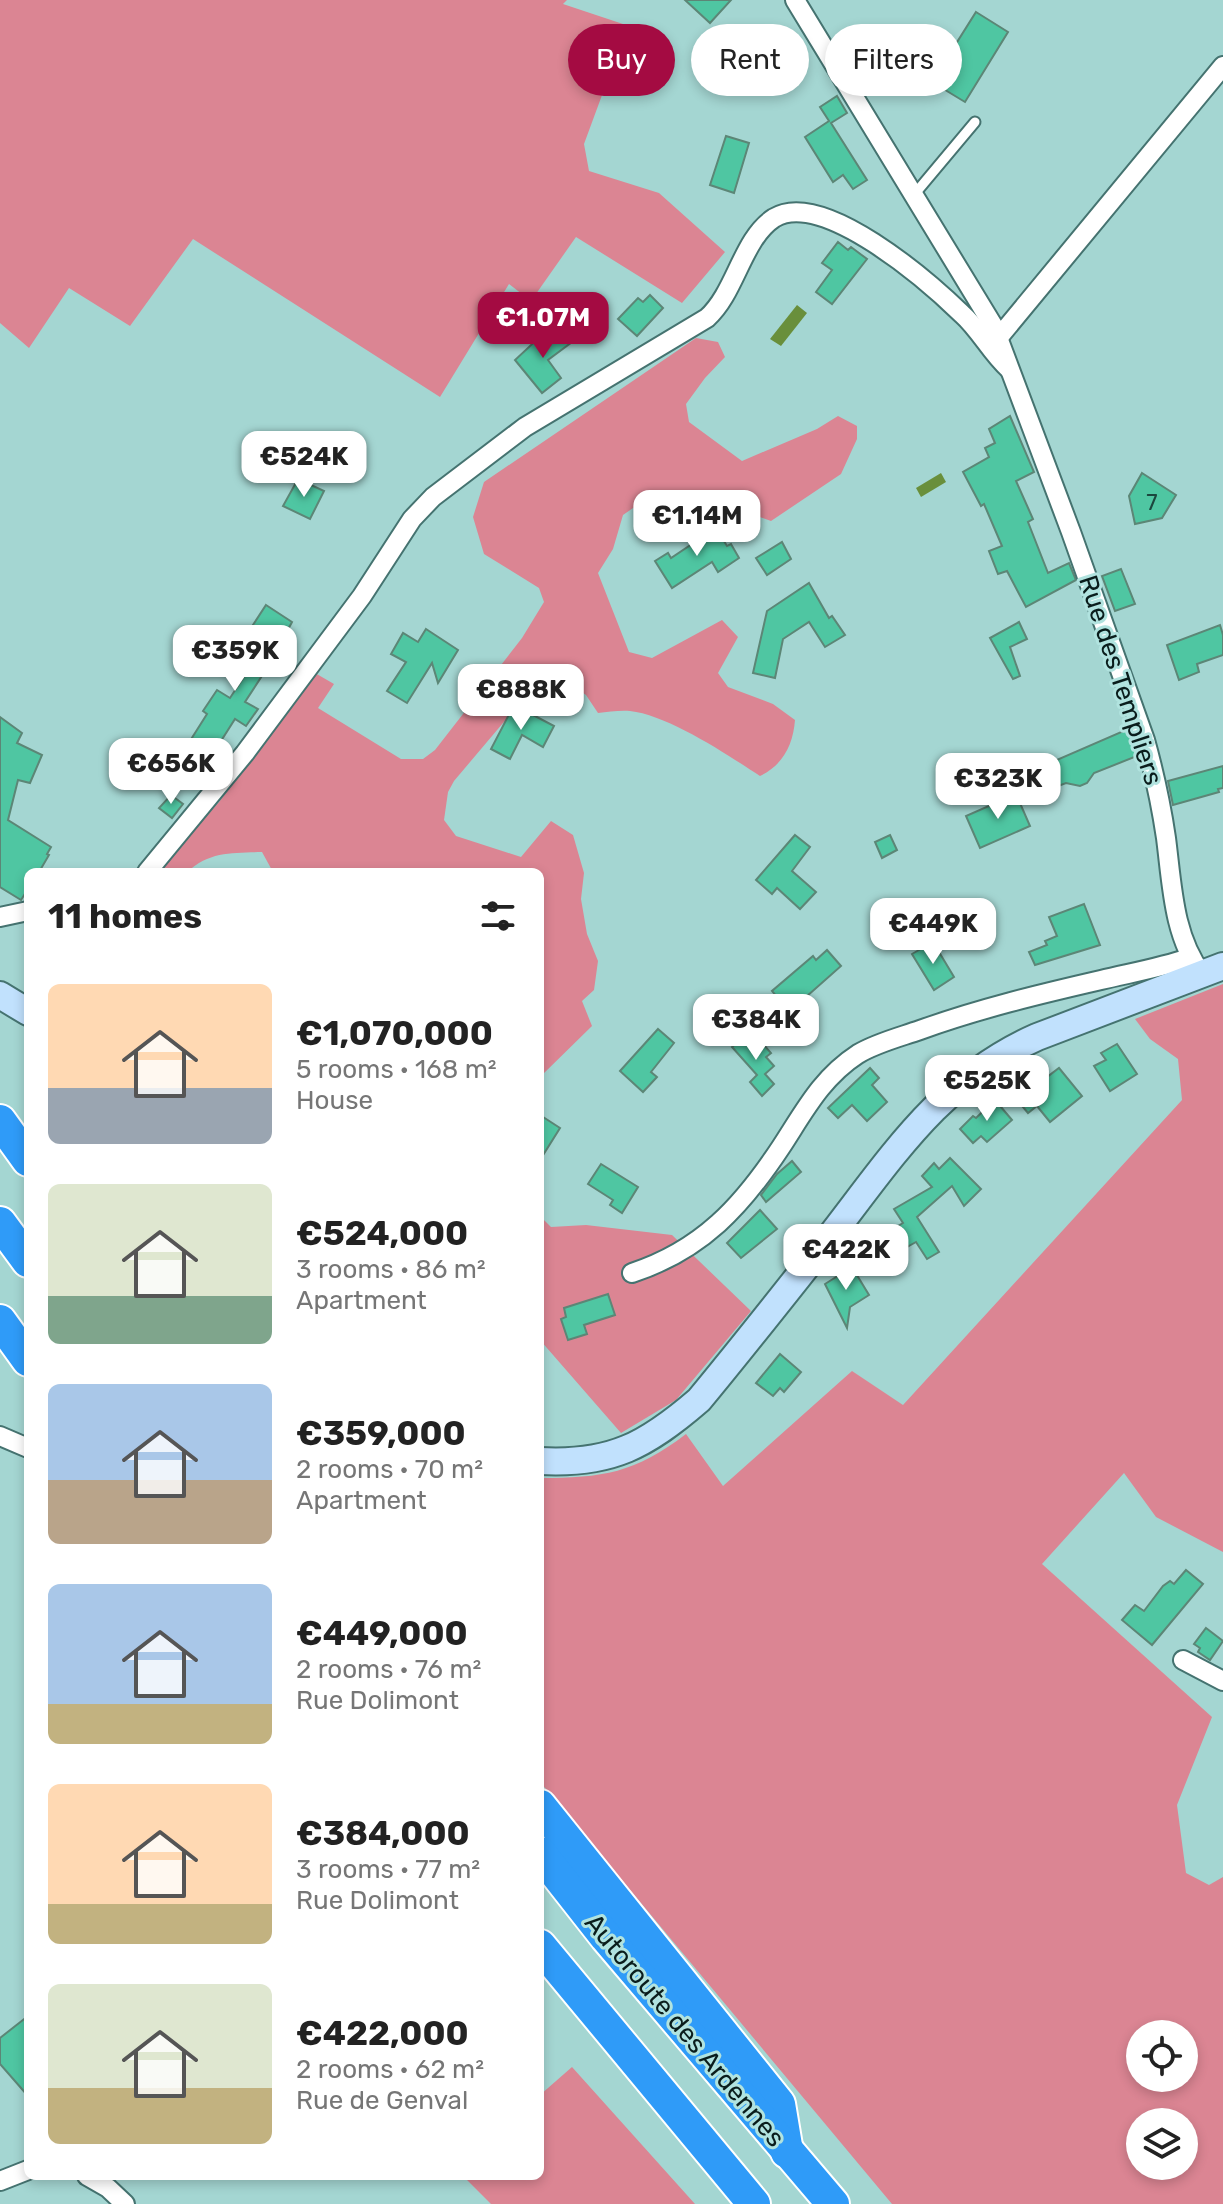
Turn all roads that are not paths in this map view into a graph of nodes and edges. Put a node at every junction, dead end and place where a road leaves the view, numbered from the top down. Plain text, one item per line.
1 (795, 0) edge
2 (1223, 66) edge
3 (975, 122) dead end
4 (912, 196) junction
5 (999, 337) junction
6 (1009, 369) junction
7 (150, 868) edge
8 (24, 912) edge
9 (0, 917) edge
10 (1205, 966) edge
11 (0, 995) edge
12 (24, 1010) edge
13 (0, 1121) edge
14 (24, 1154) edge
15 (0, 1223) edge
16 (24, 1256) edge
17 (632, 1273) dead end
18 (0, 1321) edge
19 (24, 1354) edge
20 (0, 1436) edge
21 (24, 1446) edge
22 (544, 1461) edge
23 (1183, 1660) dead end
24 (1223, 1681) edge
25 (544, 1811) edge
26 (544, 1858) edge
27 (544, 1951) edge
28 (787, 2152) junction
29 (24, 2172) edge
30 (94, 2180) edge
31 (0, 2181) edge
32 (125, 2204) edge
33 (754, 2204) edge
34 (833, 2204) edge

1 - 4 street, Rue des Templiers
2 - 5 street
3 - 4 lane
4 - 5 street, Rue des Templiers
5 - 6 street, Rue des Templiers
6 - 7 street, Rue des Templiers
6 - 10 street, Rue des Templiers
8 - 9 street
10 - 17 street
10 - 22 street
11 - 12 street
13 - 14 highway
15 - 16 highway
18 - 19 highway
20 - 21 street
23 - 24 street
25 - 28 highway
26 - 28 highway, Autoroute des Ardennes
27 - 33 highway
28 - 34 highway, Autoroute des Ardennes
29 - 31 street
30 - 32 street

